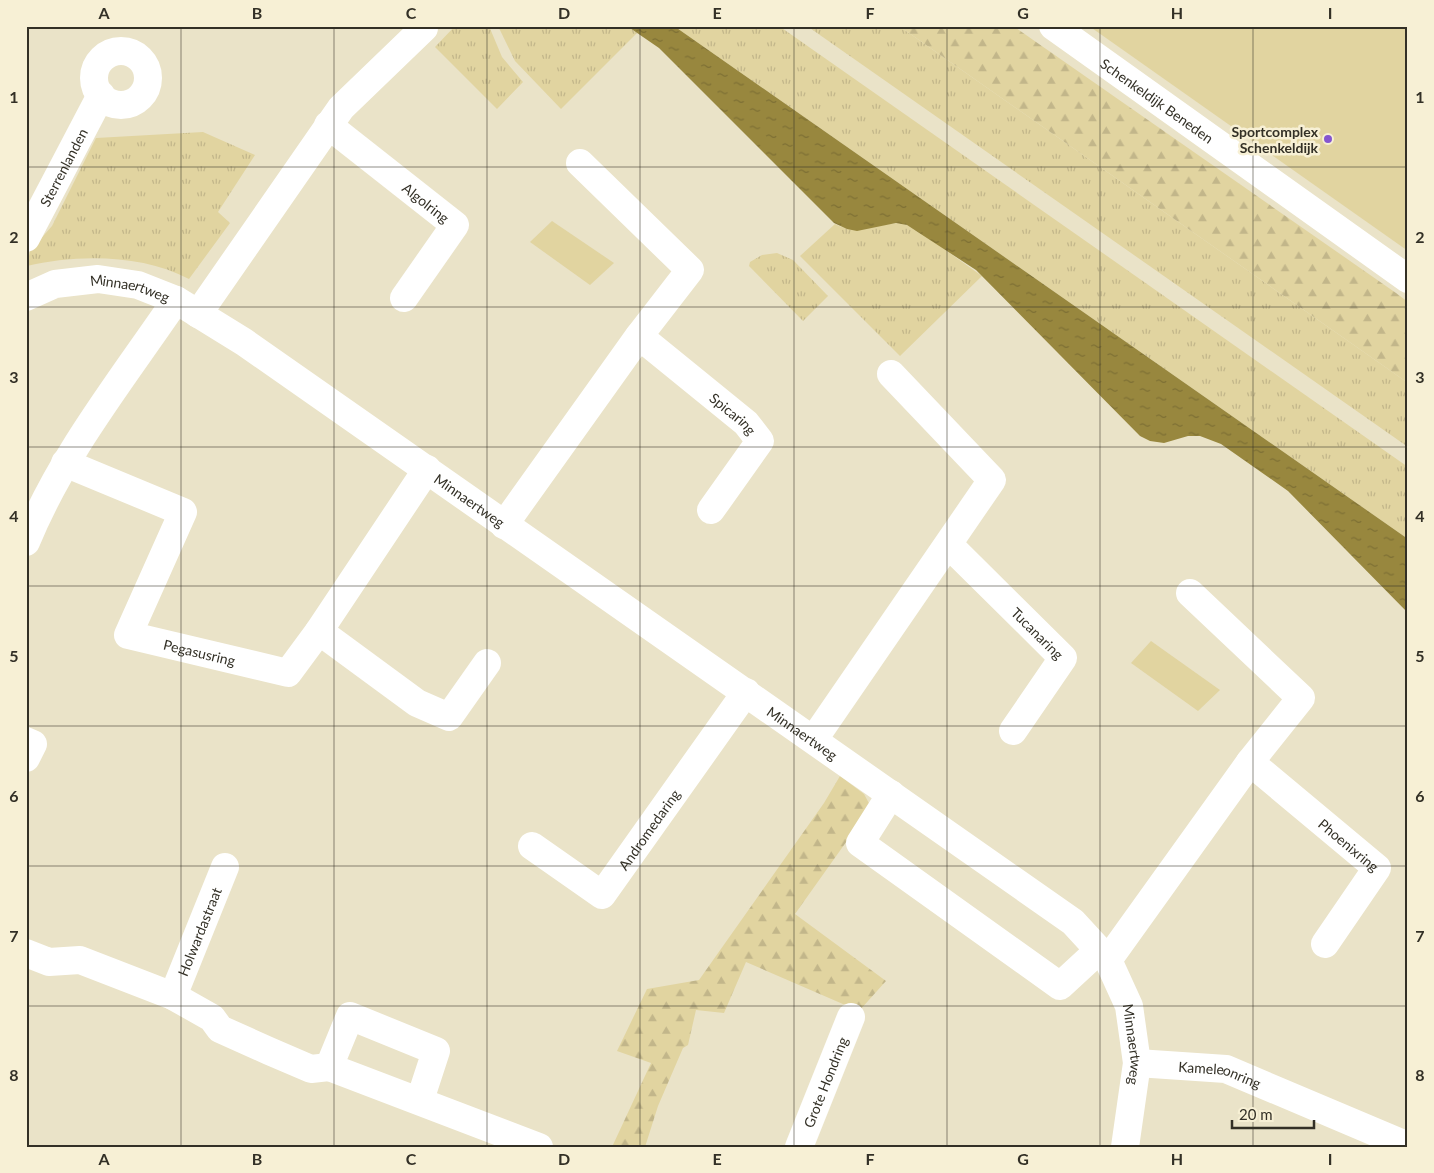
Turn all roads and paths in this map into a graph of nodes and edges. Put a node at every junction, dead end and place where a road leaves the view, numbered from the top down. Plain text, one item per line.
1 (1052, 26) edge
2 (424, 28) dead end
3 (101, 95) dead end
4 (328, 125) junction
5 (580, 163) dead end
6 (26, 238) edge
7 (1408, 279) edge
8 (26, 297) edge
9 (404, 298) dead end
10 (187, 307) junction
11 (639, 336) junction
12 (891, 374) dead end
13 (65, 463) junction
14 (427, 469) junction
15 (711, 510) dead end
16 (504, 524) junction
17 (26, 542) edge
18 (949, 545) junction
19 (1190, 593) dead end
20 (319, 631) junction
21 (487, 663) dead end
22 (746, 692) junction
23 (1013, 731) dead end
24 (814, 739) junction
25 (26, 741) edge
26 (26, 758) edge
27 (1250, 762) junction
28 (891, 794) junction
29 (532, 846) dead end
30 (225, 866) dead end
31 (1325, 944) dead end
32 (26, 953) edge
33 (1104, 955) junction
34 (173, 996) junction
35 (851, 1017) dead end
36 (1137, 1063) junction
37 (317, 1067) junction
38 (420, 1100) junction
39 (1408, 1146) edge
40 (539, 1147) edge
41 (799, 1147) edge
42 (1125, 1147) edge

1 - 7 street, Schenkeldijk Beneden
2 - 4 street
3 - 6 street, Sterrenlanden
4 - 9 street, Algolring
4 - 10 street
5 - 11 street
8 - 10 street, Minnaertweg
10 - 13 street
10 - 14 street, Minnaertweg
11 - 15 street, Spicaring
11 - 16 street
12 - 18 street
13 - 17 street
13 - 20 street, Pegasusring
14 - 16 street, Minnaertweg
14 - 20 street, Pegasusring
16 - 22 street, Minnaertweg
18 - 23 street, Tucanaring
18 - 24 street
19 - 27 street
20 - 21 street
22 - 24 street, Minnaertweg
22 - 29 street, Andromedaring
24 - 28 street, Minnaertweg
25 - 26 street
27 - 31 street, Phoenixring
27 - 33 street
28 - 33 street, Minnaertweg
28 - 33 street
30 - 34 street, Holwardastraat
32 - 34 street
33 - 36 street, Minnaertweg
34 - 37 street
35 - 41 street, Grote Hondring
36 - 39 street, Kameleonring
36 - 42 street, Minnaertweg
37 - 38 street
37 - 38 street
38 - 40 street

